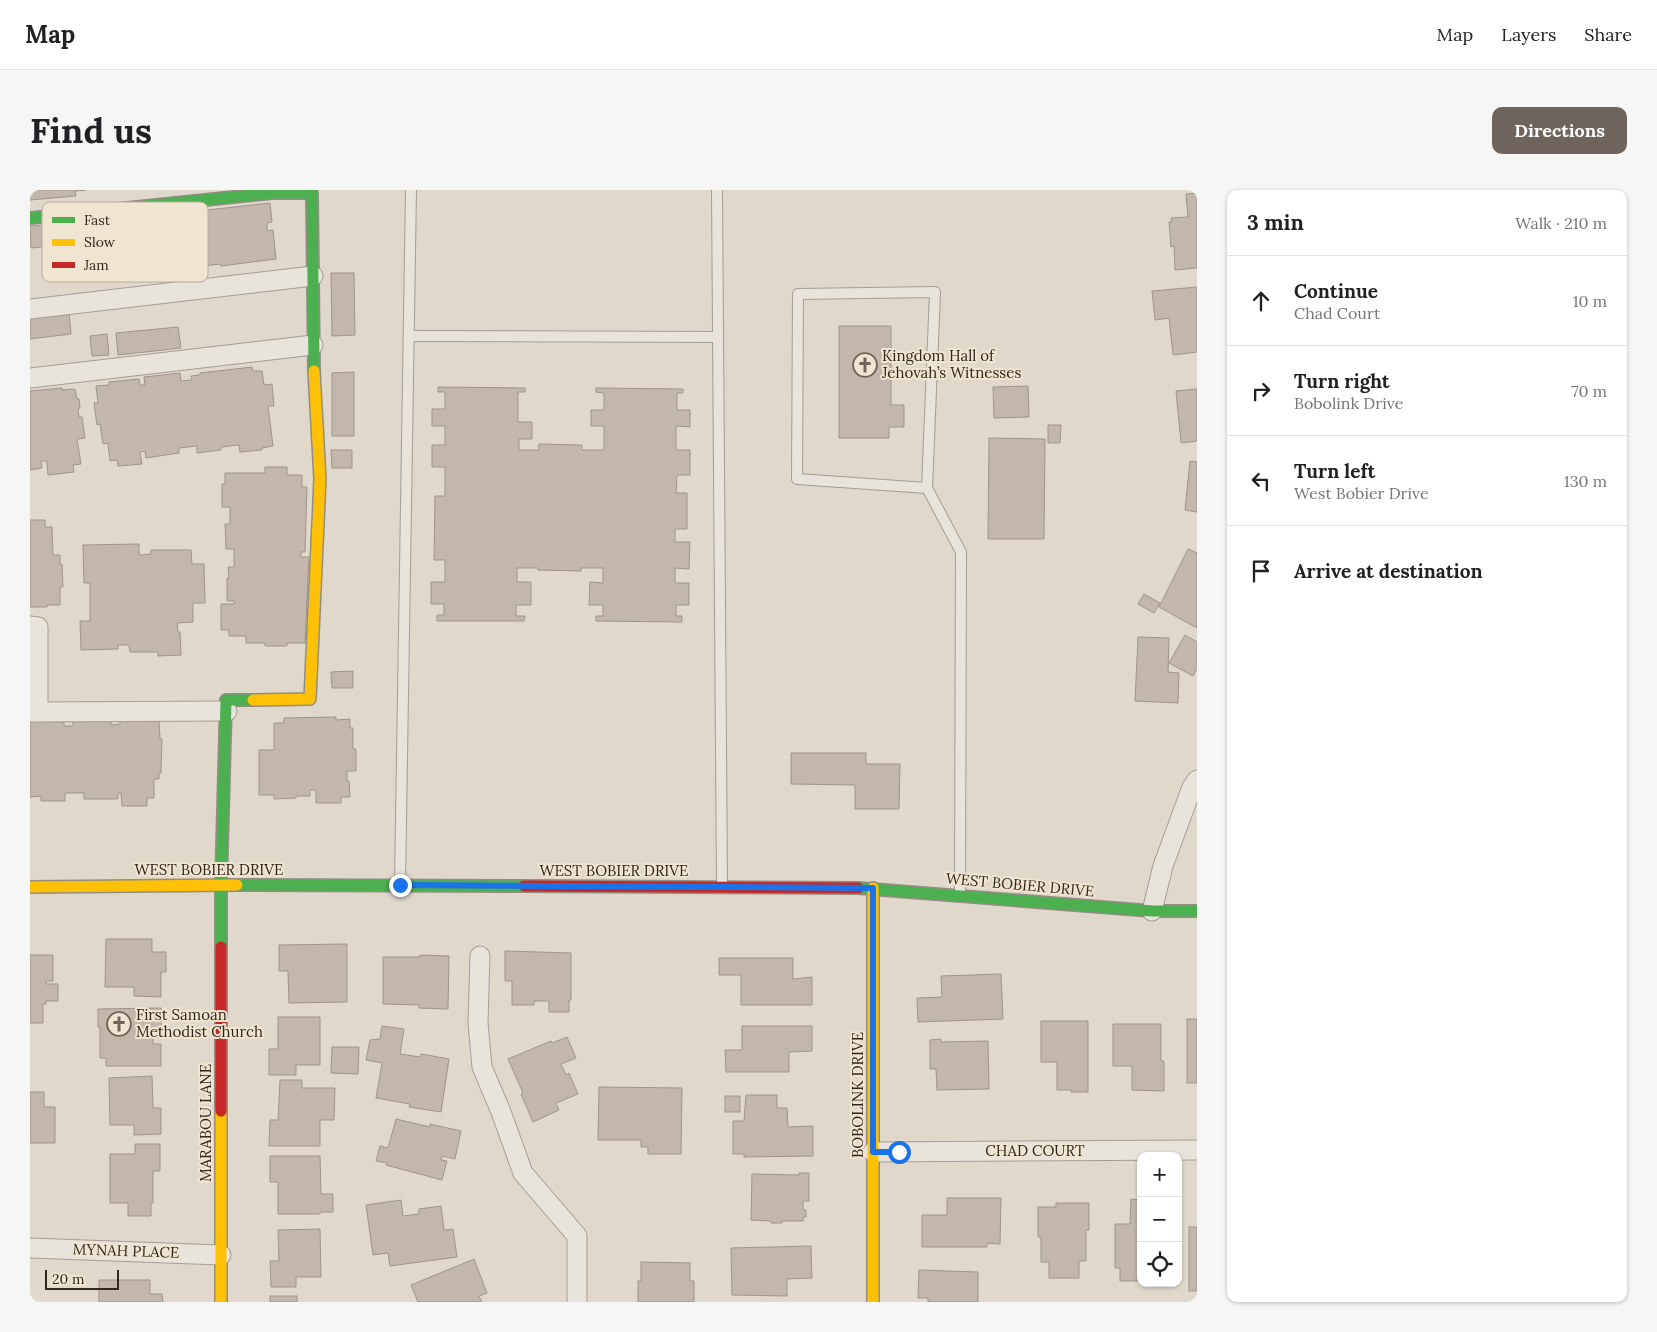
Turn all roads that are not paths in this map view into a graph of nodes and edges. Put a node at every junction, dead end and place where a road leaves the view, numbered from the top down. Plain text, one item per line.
1 (411, 190) edge
2 (717, 190) edge
3 (185, 202) edge
4 (313, 276) junction
5 (30, 309) edge
6 (408, 336) junction
7 (718, 337) junction
8 (313, 345) junction
9 (30, 378) edge
10 (927, 488) junction
11 (30, 626) edge
12 (227, 711) junction
13 (34, 712) edge
14 (1197, 780) edge
15 (221, 884) junction
16 (400, 885) junction
17 (30, 887) edge
18 (722, 887) junction
19 (873, 888) junction
20 (960, 896) junction
21 (1152, 911) junction
22 (1197, 911) edge
23 (480, 956) dead end
24 (1197, 1150) edge
25 (873, 1152) junction
26 (30, 1248) edge
27 (221, 1255) junction
28 (221, 1302) edge
29 (577, 1302) edge
30 (873, 1302) edge

1 - 6 lane
2 - 7 lane
3 - 4 street
4 - 5 street
4 - 8 street
6 - 7 lane
6 - 16 lane
7 - 18 lane
8 - 9 street
8 - 12 street
10 - 10 lane
10 - 20 lane
11 - 13 street
12 - 13 street
12 - 15 street, MARABOU LANE
14 - 21 street
15 - 16 street, WEST BOBIER DRIVE
15 - 17 street, WEST BOBIER DRIVE
15 - 27 street, MARABOU LANE
16 - 18 street, WEST BOBIER DRIVE
18 - 19 street, WEST BOBIER DRIVE
19 - 20 street, WEST BOBIER DRIVE
19 - 25 street, BOBOLINK DRIVE
20 - 21 street, WEST BOBIER DRIVE
21 - 22 street, WEST BOBIER DRIVE
23 - 29 street
24 - 25 street, CHAD COURT
25 - 30 street, BOBOLINK DRIVE
26 - 27 street, MYNAH PLACE
27 - 28 street, MARABOU LANE

